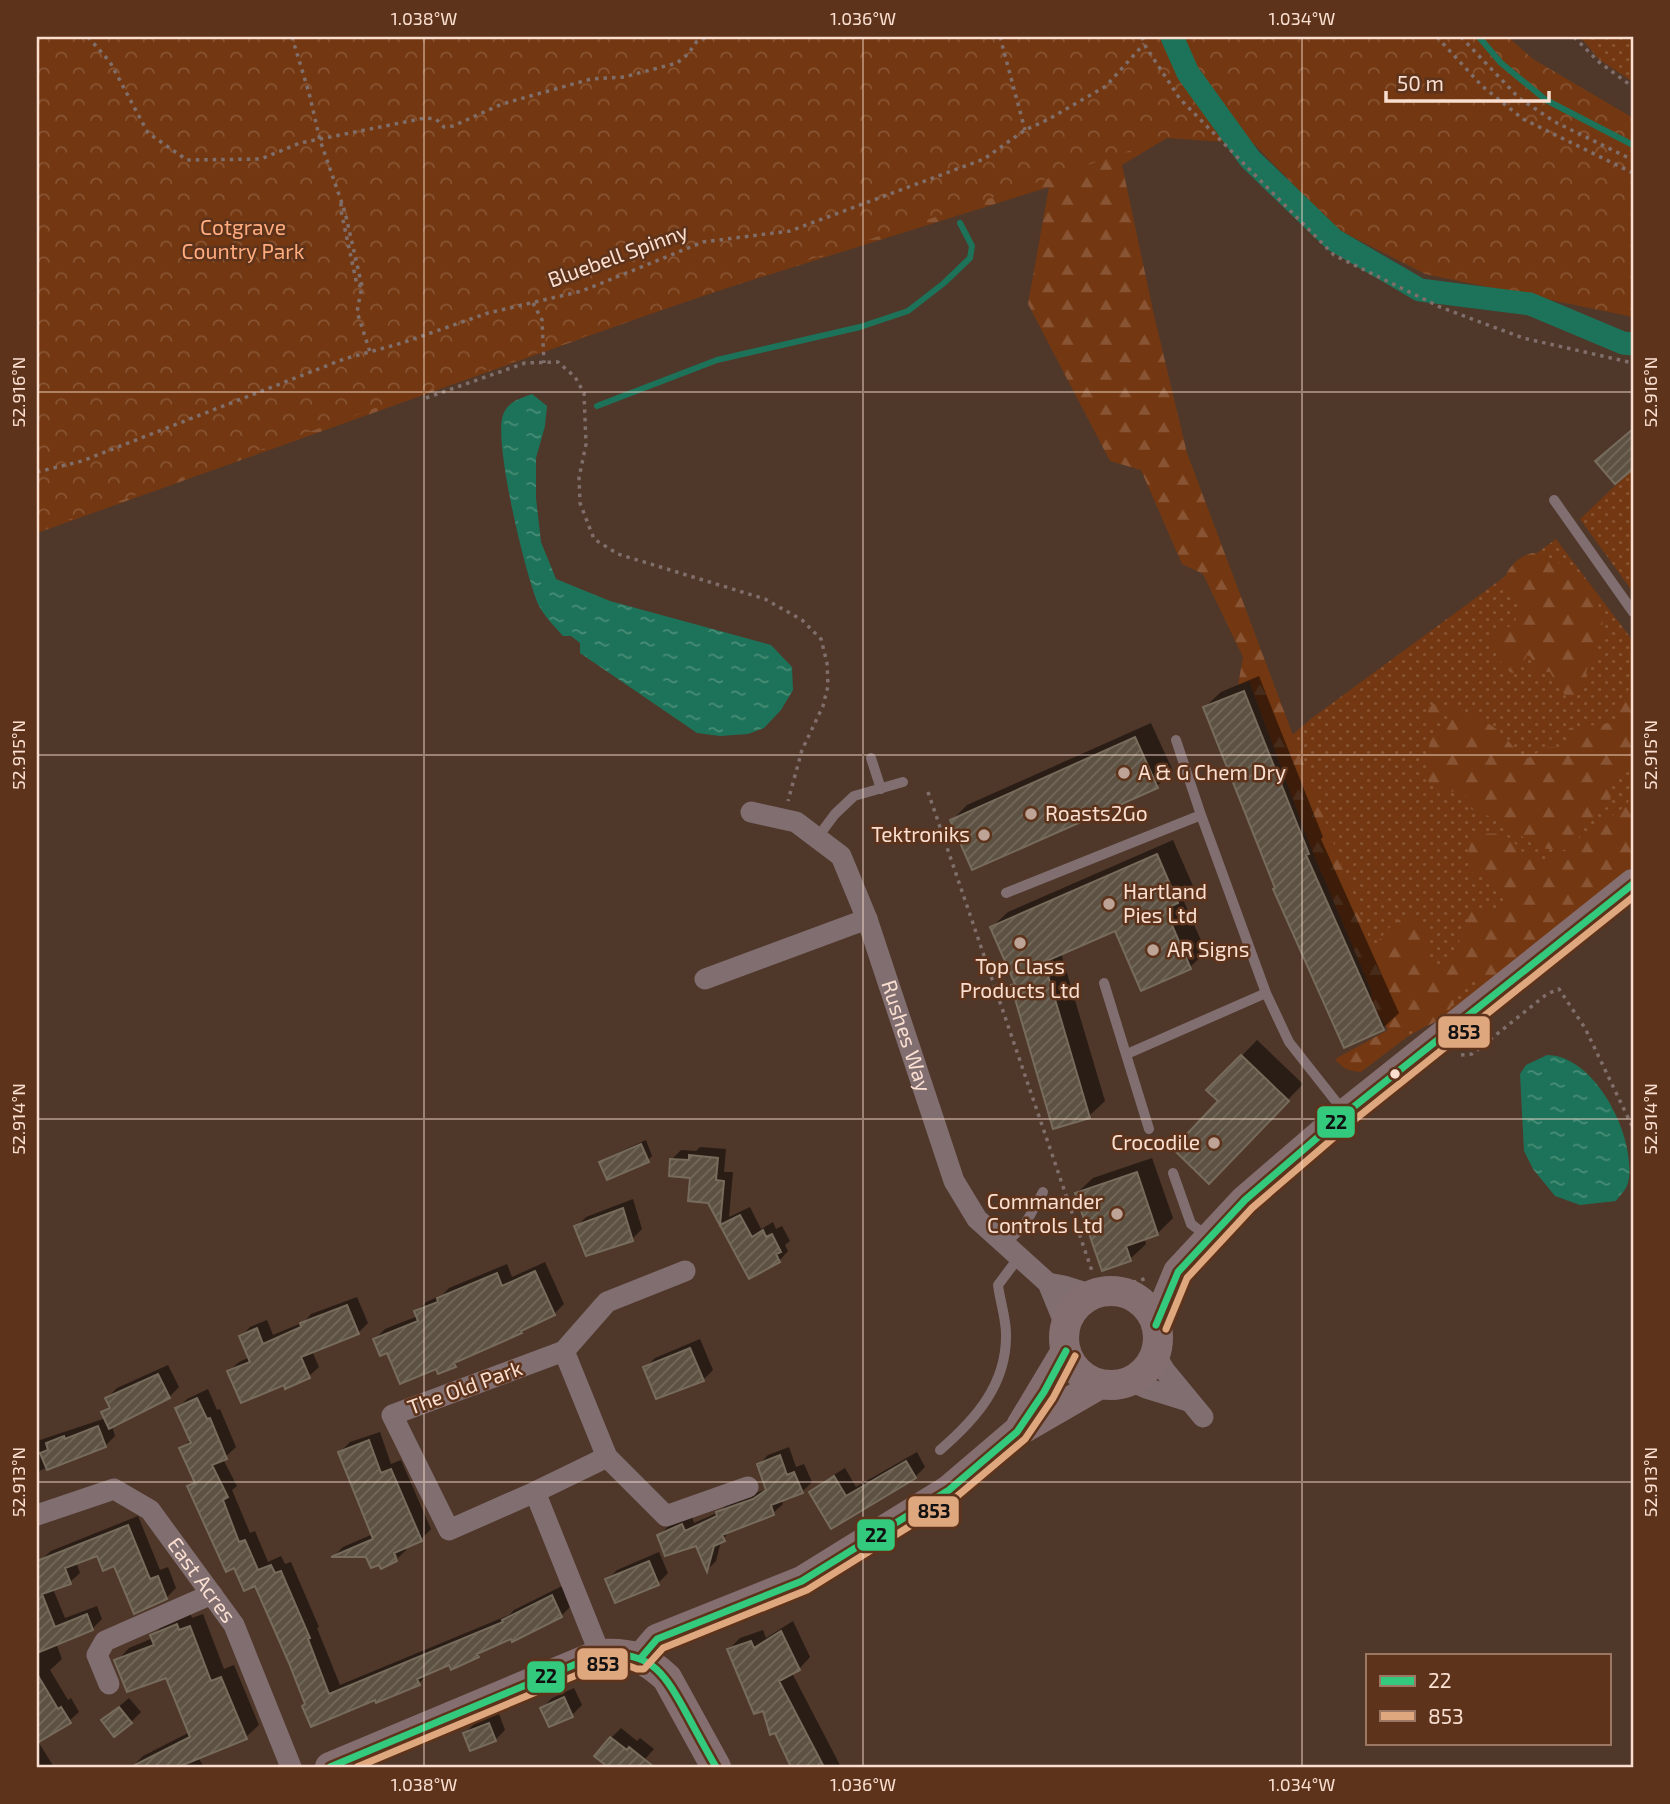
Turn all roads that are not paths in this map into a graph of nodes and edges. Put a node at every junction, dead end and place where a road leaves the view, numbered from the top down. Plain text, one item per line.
1 (1554, 500) dead end
2 (1633, 612) edge
3 (1176, 740) dead end
4 (871, 758) dead end
5 (903, 782) dead end
6 (881, 789) junction
7 (751, 812) dead end
8 (1201, 815) junction
9 (817, 838) junction
10 (1633, 884) edge
11 (1006, 893) dead end
12 (867, 919) junction
13 (705, 979) dead end
14 (1104, 983) dead end
15 (1266, 993) junction
16 (1127, 1054) junction
17 (1346, 1114) junction
18 (1149, 1129) dead end
19 (1173, 1173) dead end
20 (1043, 1192) dead end
21 (1209, 1238) junction
22 (1012, 1250) junction
23 (685, 1271) dead end
24 (1178, 1272) junction
25 (1048, 1283) junction
26 (1093, 1286) junction
27 (1123, 1293) junction
28 (1066, 1339) junction
29 (1156, 1340) junction
30 (564, 1351) junction
31 (1130, 1381) junction
32 (1100, 1384) junction
33 (1188, 1401) junction
34 (1203, 1417) dead end
35 (1017, 1432) junction
36 (940, 1450) dead end
37 (607, 1457) junction
38 (748, 1487) dead end
39 (535, 1492) junction
40 (37, 1515) edge
41 (212, 1594) junction
42 (600, 1654) junction
43 (640, 1659) junction
44 (108, 1684) dead end
45 (291, 1767) edge
46 (330, 1767) edge
47 (716, 1767) edge

1 - 2 lane
3 - 8 lane
4 - 6 lane
5 - 6 lane
6 - 9 lane
7 - 9 street, Rushes Way
8 - 11 lane
8 - 15 lane
9 - 12 street, Rushes Way
10 - 17 street
12 - 13 street
12 - 22 street, Rushes Way
14 - 16 lane
15 - 16 lane
15 - 17 lane
16 - 18 lane
17 - 21 street
19 - 21 lane
20 - 22 lane
21 - 24 street
22 - 25 street, Rushes Way
22 - 36 lane
23 - 30 street
24 - 27 street
24 - 29 street
25 - 26 street
25 - 28 street
26 - 27 street
26 - 28 street
27 - 29 street
28 - 32 street
28 - 35 street
29 - 31 street
29 - 33 street
30 - 37 street
30 - 39 street, The Old Park
31 - 32 street
31 - 33 street
32 - 35 street
33 - 34 street
35 - 43 street
37 - 38 street
37 - 39 street, The Old Park
39 - 42 street
40 - 41 street, East Acres
41 - 44 street
41 - 45 street, East Acres
42 - 43 street
42 - 46 street
43 - 47 street

